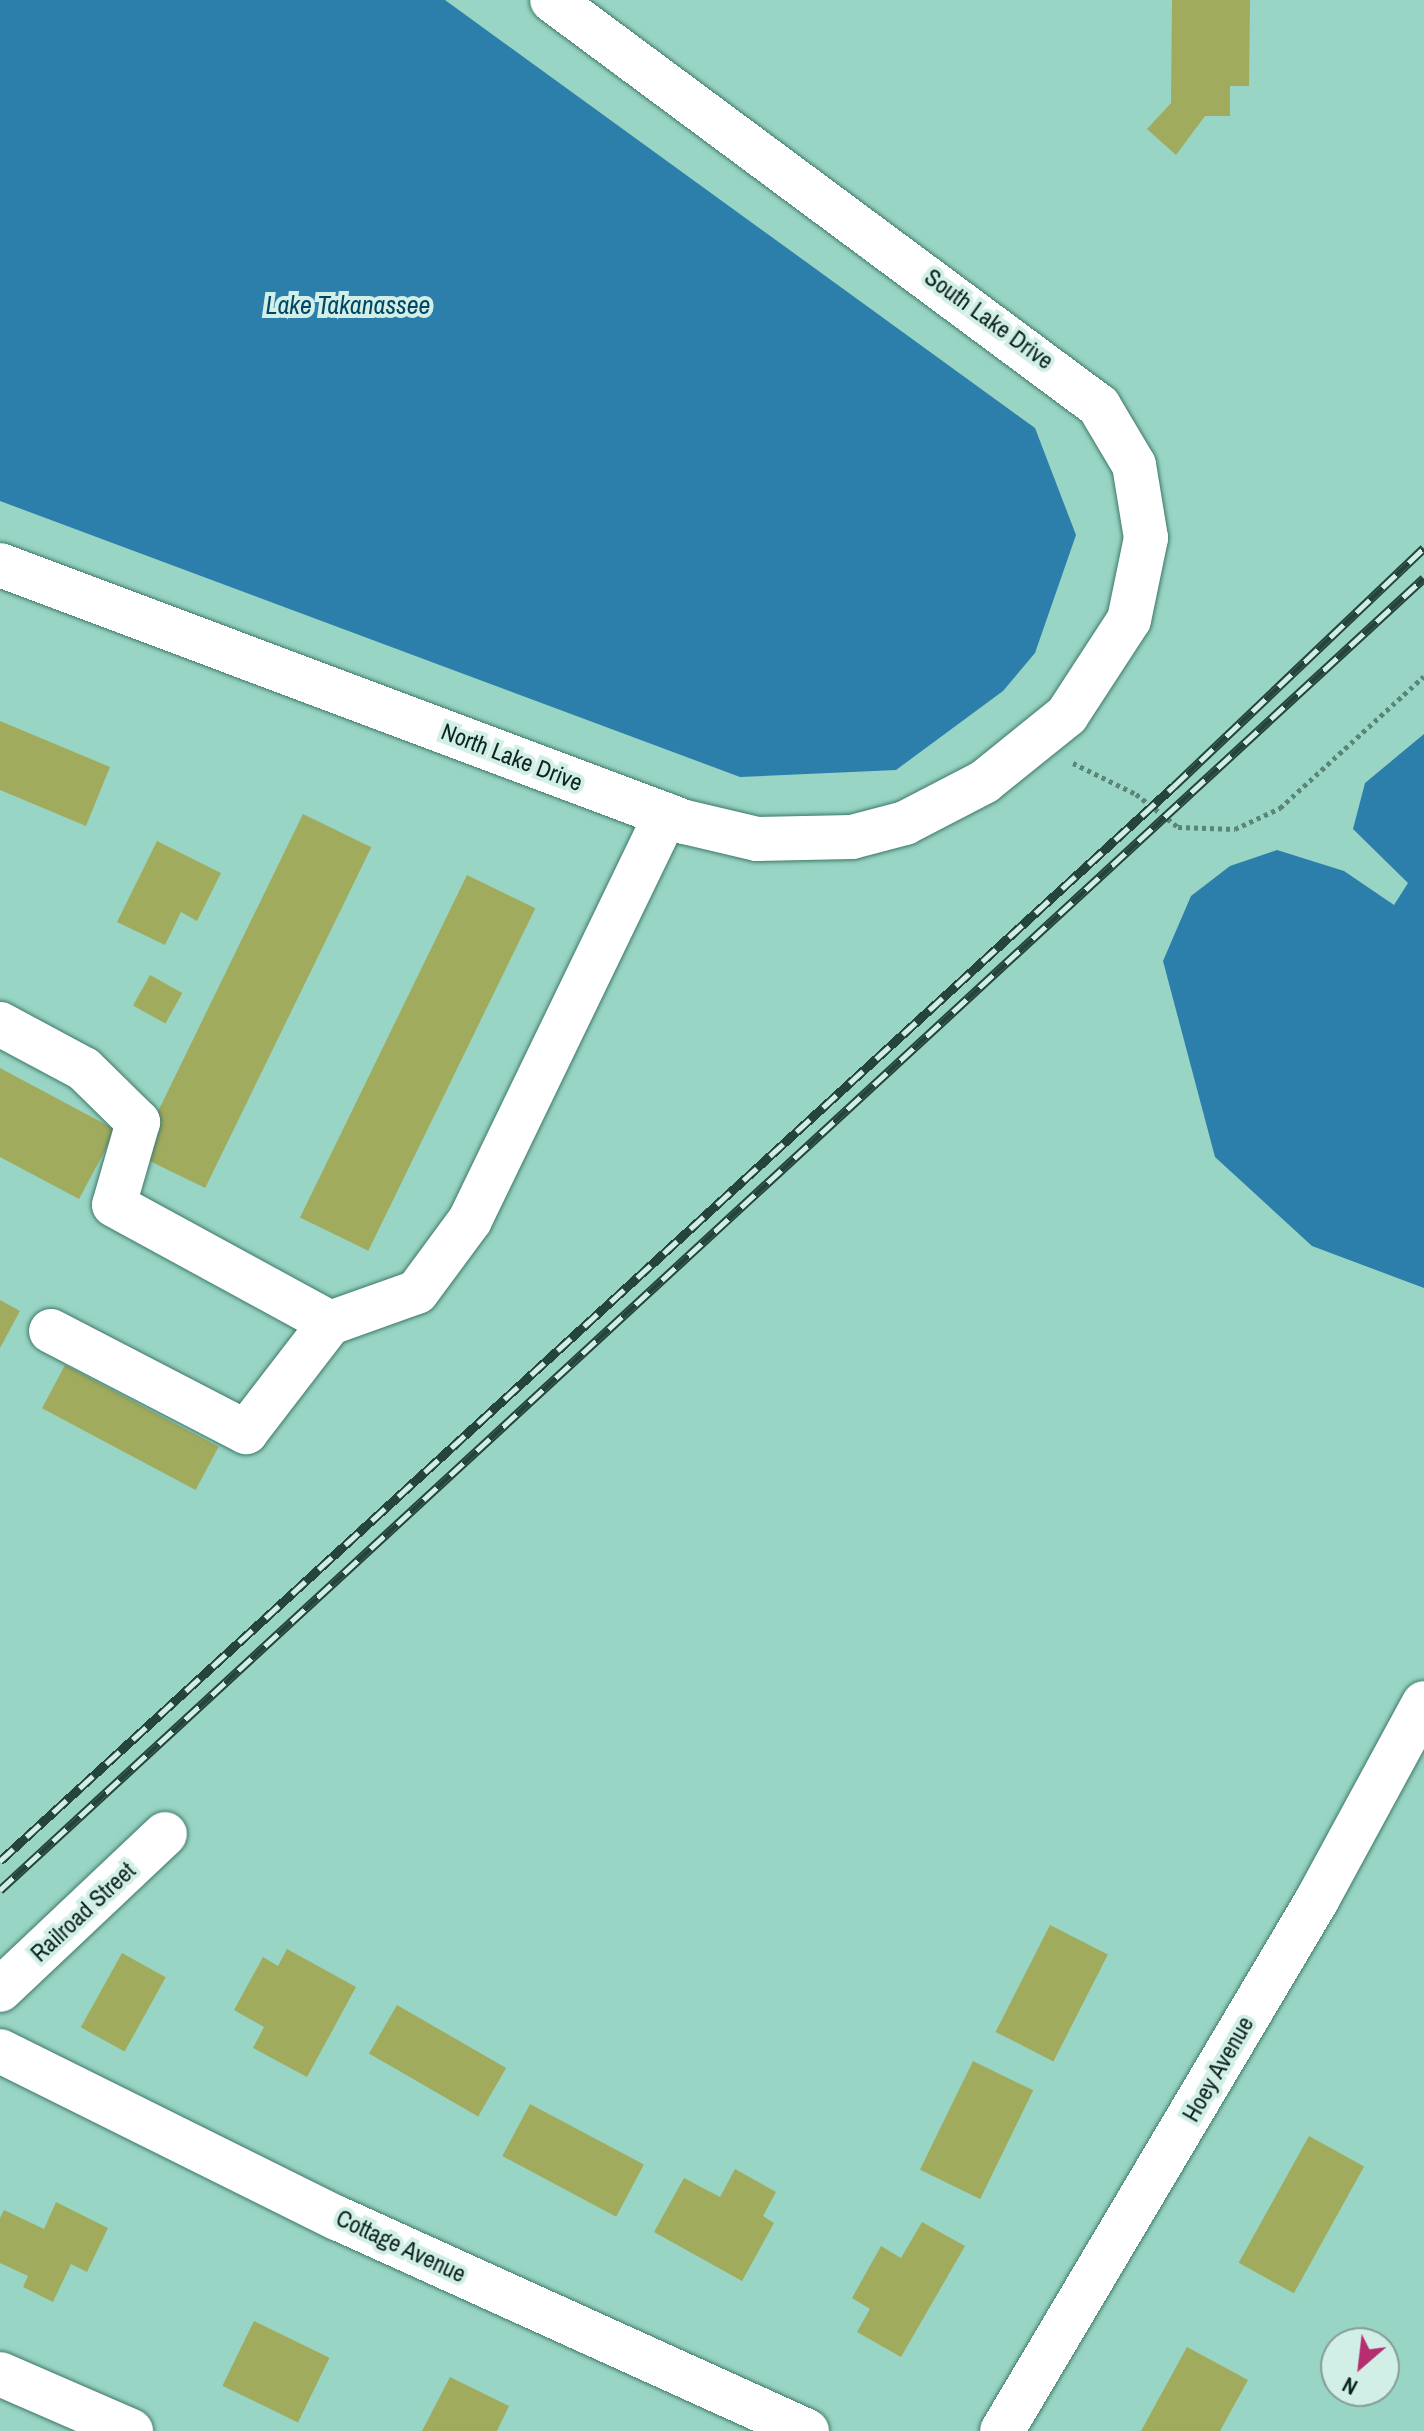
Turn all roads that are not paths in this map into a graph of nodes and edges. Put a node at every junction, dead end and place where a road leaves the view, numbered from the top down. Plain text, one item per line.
1 (552, 0) edge
2 (0, 565) edge
3 (1021, 753) joint
4 (666, 815) junction
5 (0, 1024) edge
6 (330, 1323) junction
7 (51, 1331) dead end
8 (1424, 1703) edge
9 (165, 1834) dead end
10 (0, 1990) edge
11 (0, 2051) edge
12 (0, 2374) edge
13 (131, 2431) edge
14 (807, 2431) edge
15 (1002, 2431) edge

1 - 3 street, South Lake Drive
2 - 4 street, North Lake Drive
3 - 4 street, North Lake Drive
4 - 6 street
5 - 6 street
6 - 7 street
8 - 15 street, Hoey Avenue
9 - 10 street, Railroad Street
11 - 14 street, Cottage Avenue
12 - 13 street

